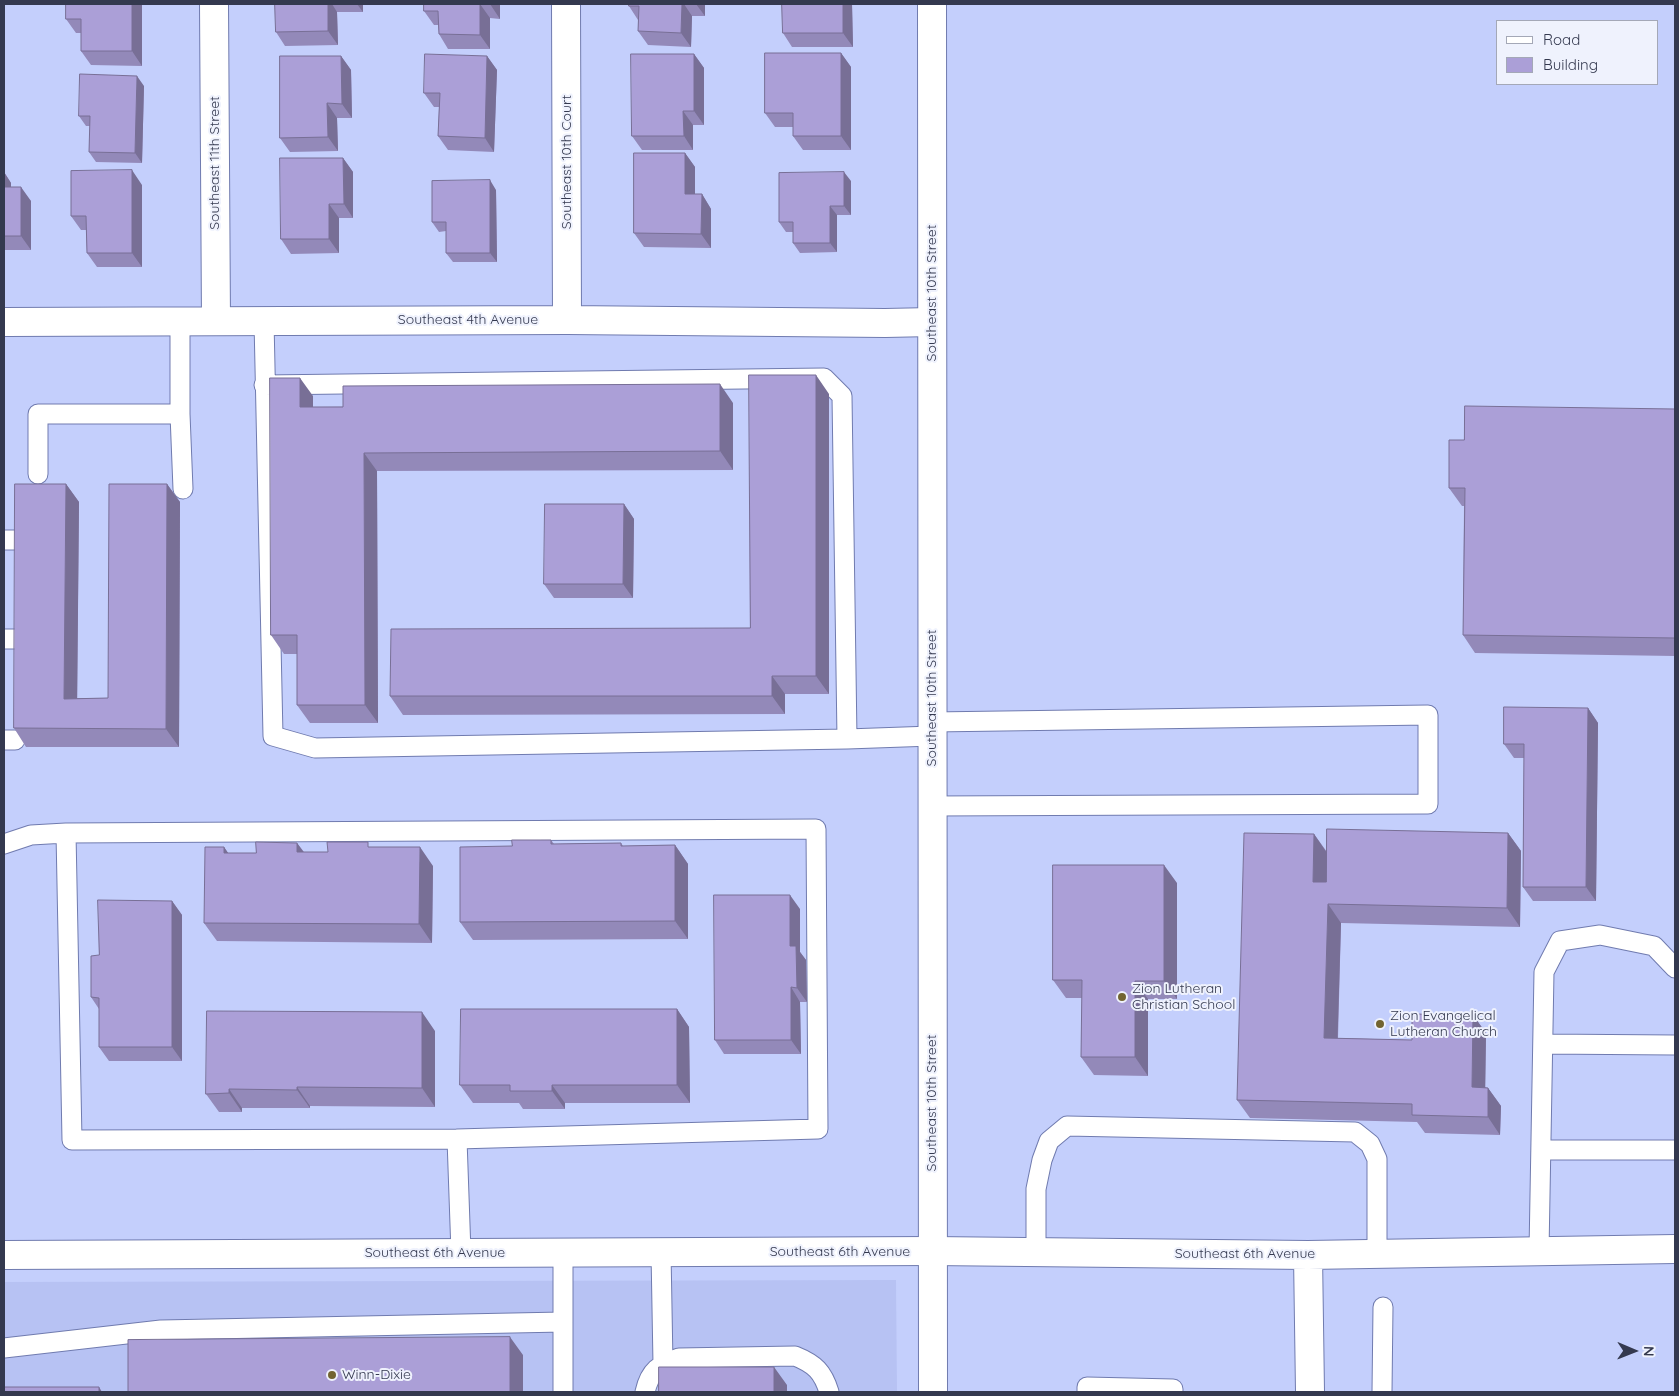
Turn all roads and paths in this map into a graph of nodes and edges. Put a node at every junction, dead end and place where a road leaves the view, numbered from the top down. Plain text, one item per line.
1 (214, 4) edge
2 (566, 4) edge
3 (932, 4) edge
4 (567, 320) junction
5 (180, 321) junction
6 (216, 321) junction
7 (264, 321) junction
8 (4, 322) edge
9 (932, 322) junction
10 (264, 385) junction
11 (180, 414) junction
12 (38, 474) dead end
13 (183, 489) dead end
14 (932, 729) junction
15 (847, 739) junction
16 (932, 806) junction
17 (66, 833) junction
18 (4, 844) edge
19 (1675, 968) edge
20 (1543, 1044) junction
21 (1675, 1045) edge
22 (457, 1139) junction
23 (1541, 1150) junction
24 (1675, 1150) edge
25 (1675, 1249) edge
26 (932, 1251) junction
27 (1539, 1251) junction
28 (661, 1252) junction
29 (1036, 1252) junction
30 (461, 1253) junction
31 (563, 1253) junction
32 (1377, 1254) junction
33 (4, 1255) edge
34 (1308, 1255) junction
35 (1383, 1306) dead end
36 (563, 1322) junction
37 (4, 1348) edge
38 (662, 1364) junction
39 (563, 1392) edge
40 (645, 1392) edge
41 (829, 1392) edge
42 (933, 1392) edge
43 (1087, 1392) edge
44 (1173, 1392) edge
45 (1310, 1392) edge
46 (1382, 1392) edge

1 - 6 street, Southeast 11th Street
2 - 4 street, Southeast 10th Court
3 - 9 street, Southeast 10th Street
4 - 7 street, Southeast 4th Avenue
4 - 9 street, Southeast 4th Avenue
5 - 6 street, Southeast 4th Avenue
5 - 8 street, Southeast 4th Avenue
5 - 11 lane
6 - 7 street, Southeast 4th Avenue
7 - 10 lane
9 - 14 street, Southeast 10th Street
10 - 15 lane
10 - 15 lane
11 - 12 lane
11 - 13 lane
14 - 15 lane
14 - 16 street, Southeast 10th Street
14 - 16 lane
16 - 26 street, Southeast 10th Street
17 - 18 lane
17 - 22 lane
17 - 22 lane
19 - 20 lane
20 - 21 lane
20 - 23 lane
22 - 30 lane
23 - 24 lane
23 - 27 lane
25 - 27 street, Southeast 6th Avenue
26 - 28 street, Southeast 6th Avenue
26 - 29 street, Southeast 6th Avenue
26 - 42 street, Southeast 10th Street
27 - 32 street, Southeast 6th Avenue
28 - 31 street, Southeast 6th Avenue
28 - 38 lane
29 - 32 lane
29 - 34 street, Southeast 6th Avenue
30 - 31 street, Southeast 6th Avenue
30 - 33 street, Southeast 6th Avenue
31 - 36 lane
32 - 34 street, Southeast 6th Avenue
34 - 45 street
35 - 46 lane
36 - 37 lane
36 - 39 lane
38 - 40 lane
38 - 41 lane
43 - 44 lane

